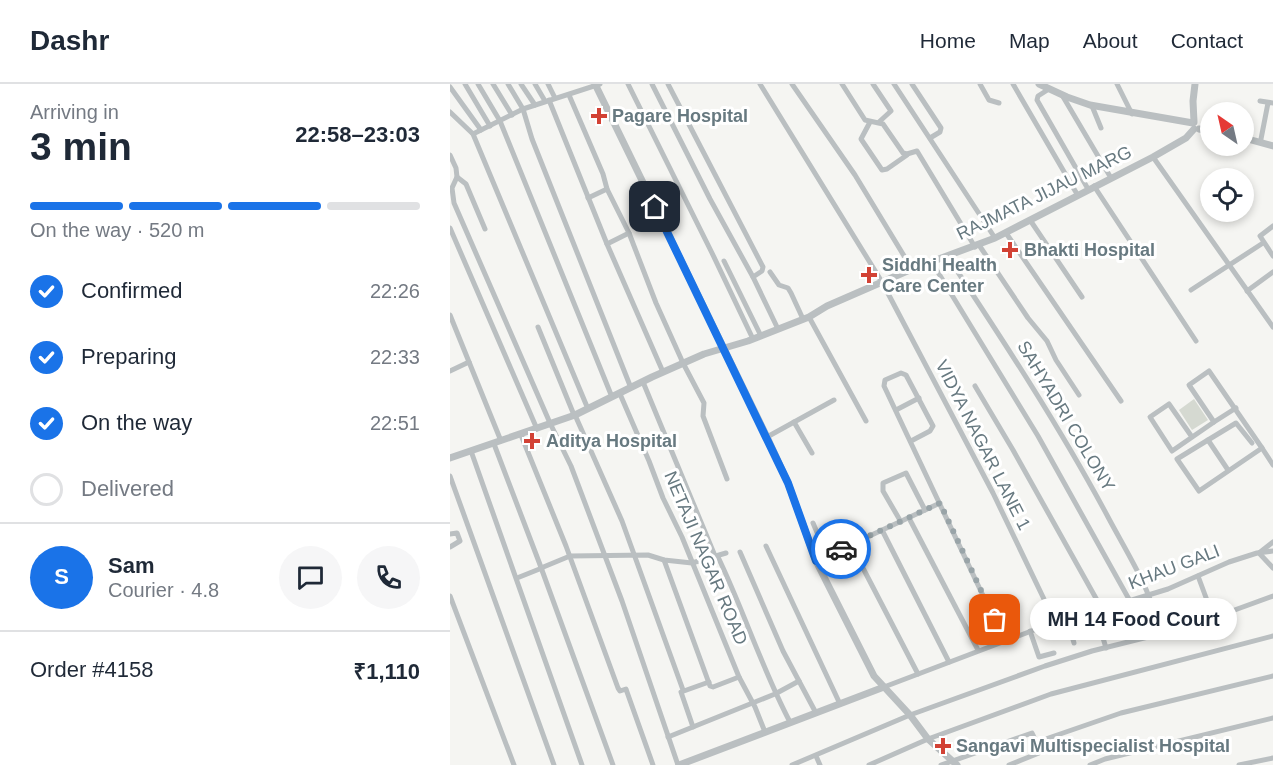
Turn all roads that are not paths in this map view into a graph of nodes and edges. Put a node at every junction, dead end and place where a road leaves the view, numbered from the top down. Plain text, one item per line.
1 (465, 84) edge
2 (478, 84) edge
3 (493, 84) edge
4 (507, 84) edge
5 (522, 84) edge
6 (535, 84) edge
7 (548, 84) edge
8 (597, 84) edge
9 (628, 84) edge
10 (652, 84) edge
11 (668, 84) edge
12 (760, 84) edge
13 (792, 84) edge
14 (842, 84) edge
15 (873, 84) edge
16 (894, 84) edge
17 (912, 84) edge
18 (980, 84) edge
19 (1013, 84) edge
20 (1039, 84) edge
21 (1117, 84) edge
22 (1196, 84) edge
23 (450, 87) edge
24 (1049, 89) junction
25 (569, 95) junction
26 (1062, 95) junction
27 (550, 100) junction
28 (1260, 102) dead end
29 (1270, 103) edge
30 (999, 104) dead end
31 (535, 105) junction
32 (1092, 106) junction
33 (523, 109) junction
34 (450, 111) edge
35 (1132, 114) junction
36 (512, 115) junction
37 (500, 121) junction
38 (870, 122) junction
39 (879, 122) junction
40 (1196, 125) junction
41 (1200, 125) edge
42 (490, 126) junction
43 (1200, 127) edge
44 (1101, 128) dead end
45 (481, 130) junction
46 (473, 134) junction
47 (930, 138) junction
48 (1254, 138) edge
49 (1254, 139) edge
50 (1261, 139) junction
51 (1273, 144) edge
52 (908, 154) junction
53 (450, 155) edge
54 (1153, 157) junction
55 (457, 177) junction
56 (1111, 177) junction
57 (1091, 187) junction
58 (607, 189) junction
59 (1077, 194) junction
60 (588, 198) junction
61 (452, 203) edge
62 (1030, 220) junction
63 (1273, 226) edge
64 (450, 228) edge
65 (485, 229) dead end
66 (629, 233) junction
67 (1006, 233) junction
68 (996, 238) junction
69 (1263, 243) dead end
70 (607, 244) junction
71 (977, 246) junction
72 (1273, 256) edge
73 (948, 257) junction
74 (724, 261) dead end
75 (1229, 265) junction
76 (912, 269) junction
77 (936, 269) dead end
78 (770, 272) dead end
79 (1273, 272) edge
80 (753, 277) junction
81 (882, 282) junction
82 (1191, 290) dead end
83 (1247, 291) junction
84 (1082, 297) dead end
85 (451, 318) edge
86 (806, 318) junction
87 (538, 327) dead end
88 (1273, 327) edge
89 (778, 329) junction
90 (761, 336) junction
91 (753, 339) junction
92 (1197, 340) dead end
93 (724, 349) junction
94 (469, 362) junction
95 (683, 363) junction
96 (450, 371) edge
97 (663, 372) junction
98 (643, 382) junction
99 (975, 386) dead end
100 (631, 388) junction
101 (1079, 395) dead end
102 (616, 396) junction
103 (919, 398) junction
104 (834, 400) dead end
105 (1121, 401) dead end
106 (1236, 408) junction
107 (588, 409) junction
108 (896, 410) junction
109 (574, 415) junction
110 (866, 421) dead end
111 (794, 422) junction
112 (1214, 422) junction
113 (550, 423) junction
114 (537, 429) junction
115 (521, 435) junction
116 (766, 437) junction
117 (1192, 437) junction
118 (1208, 440) junction
119 (911, 441) junction
120 (497, 442) junction
121 (1252, 443) dead end
122 (1262, 448) junction
123 (471, 451) junction
124 (812, 453) dead end
125 (450, 458) edge
126 (1273, 465) edge
127 (1228, 470) junction
128 (450, 476) edge
129 (727, 478) dead end
130 (665, 502) junction
131 (940, 503) junction
132 (657, 506) dead end
133 (925, 510) junction
134 (909, 518) junction
135 (900, 522) junction
136 (813, 523) dead end
137 (882, 530) junction
138 (450, 534) edge
139 (1273, 542) edge
140 (851, 545) junction
141 (766, 546) dead end
142 (450, 547) edge
143 (1273, 550) edge
144 (740, 552) dead end
145 (1259, 552) junction
146 (726, 553) dead end
147 (605, 555) junction
148 (634, 555) junction
149 (570, 556) junction
150 (827, 556) junction
151 (716, 557) junction
152 (664, 560) junction
153 (816, 561) junction
154 (692, 563) junction
155 (541, 568) junction
156 (1273, 568) edge
157 (1198, 576) junction
158 (516, 579) junction
159 (1150, 595) junction
160 (450, 596) edge
161 (1273, 596) edge
162 (1130, 601) junction
163 (1208, 603) dead end
164 (1102, 609) junction
165 (1095, 611) junction
166 (1067, 619) junction
167 (1157, 620) dead end
168 (1055, 622) junction
169 (1030, 631) junction
170 (1273, 636) edge
171 (1004, 640) junction
172 (1074, 643) dead end
173 (1106, 648) junction
174 (978, 650) junction
175 (1054, 653) dead end
176 (949, 662) junction
177 (918, 674) junction
178 (1273, 676) edge
179 (739, 677) junction
180 (799, 681) junction
181 (710, 682) junction
182 (884, 687) junction
183 (683, 690) junction
184 (775, 694) junction
185 (753, 702) junction
186 (840, 704) junction
187 (816, 713) junction
188 (910, 715) junction
189 (1273, 718) edge
190 (790, 722) junction
191 (693, 727) junction
192 (765, 732) junction
193 (668, 737) junction
194 (928, 739) junction
195 (1037, 742) junction
196 (816, 756) junction
197 (1273, 758) edge
198 (954, 763) edge
199 (514, 765) edge
200 (554, 765) edge
201 (582, 765) edge
202 (613, 765) edge
203 (653, 765) edge
204 (678, 765) edge
205 (792, 765) edge
206 (820, 765) edge
207 (869, 765) edge
208 (941, 765) edge
209 (1009, 765) edge
210 (1090, 765) edge
211 (1239, 765) edge

1 - 42 street
2 - 37 street, NETAJI NAGAR ROAD
3 - 36 street
4 - 33 street
5 - 31 street
6 - 27 street
7 - 27 street
8 - 25 street
8 - 93 street
9 - 91 street
10 - 80 street
11 - 80 street
12 - 81 street, VIDYA NAGAR LANE 1
13 - 76 street
14 - 38 street
15 - 39 street
16 - 47 street
17 - 47 street
18 - 30 street
19 - 59 street
20 - 24 street
21 - 35 street
22 - 40 street
23 - 45 street
24 - 26 street
24 - 57 street
25 - 27 street
25 - 58 street
26 - 32 street
26 - 56 street
27 - 31 street
27 - 60 street
28 - 29 street
29 - 50 street
31 - 33 street
32 - 35 street
32 - 44 street
33 - 36 street
33 - 100 street
34 - 46 street
35 - 40 street
36 - 37 street
37 - 42 street
37 - 102 street, NETAJI NAGAR ROAD
38 - 39 street
38 - 52 street
39 - 52 street
40 - 41 street
40 - 43 street
40 - 54 street, RAJMATA JIJAU MARG
42 - 45 street
45 - 46 street
46 - 107 street
47 - 68 street
48 - 50 street
49 - 51 street
50 - 51 street
52 - 71 street
53 - 55 street
54 - 56 street, RAJMATA JIJAU MARG
54 - 75 street
55 - 61 street
55 - 65 street
56 - 57 street, RAJMATA JIJAU MARG
57 - 59 street, RAJMATA JIJAU MARG
57 - 92 street
58 - 60 street
58 - 66 street
59 - 62 street, RAJMATA JIJAU MARG
60 - 70 street
61 - 113 street
62 - 67 street, RAJMATA JIJAU MARG
62 - 84 street
63 - 72 street
64 - 114 street
66 - 70 street
66 - 95 street
67 - 68 street, RAJMATA JIJAU MARG
67 - 105 street
68 - 71 street, RAJMATA JIJAU MARG
69 - 75 street
70 - 97 street
71 - 73 street, RAJMATA JIJAU MARG
71 - 101 street
73 - 76 street, RAJMATA JIJAU MARG
73 - 159 street, SAHYADRI COLONY
74 - 90 street
75 - 82 street
75 - 83 street
76 - 81 street, RAJMATA JIJAU MARG
77 - 162 street
78 - 86 street
79 - 83 street
80 - 89 street
81 - 86 street, RAJMATA JIJAU MARG
81 - 168 street, VIDYA NAGAR LANE 1
83 - 88 street
85 - 94 street
86 - 89 street, RAJMATA JIJAU MARG
86 - 110 street
87 - 109 street
89 - 90 street, RAJMATA JIJAU MARG
90 - 91 street, RAJMATA JIJAU MARG
91 - 93 street, RAJMATA JIJAU MARG
93 - 95 street
93 - 116 street
94 - 96 street
94 - 120 street
95 - 97 street
95 - 129 street
97 - 98 street
98 - 100 street
98 - 151 street
99 - 164 street
100 - 102 street
102 - 107 street
102 - 130 street, NETAJI NAGAR ROAD
103 - 108 street
103 - 108 street
103 - 119 street
104 - 111 street
106 - 112 street
106 - 112 street
106 - 122 street
107 - 109 street
108 - 119 street
109 - 113 street
109 - 148 street
111 - 116 street
111 - 124 street
112 - 117 street
113 - 114 street
113 - 147 street
114 - 115 street
115 - 120 street
115 - 149 street
116 - 153 street
117 - 117 street
118 - 121 street
118 - 127 street
118 - 127 street
119 - 131 street
120 - 123 street
120 - 155 street
122 - 126 street
122 - 127 street
123 - 125 street
123 - 158 street
128 - 200 street
130 - 132 street
130 - 154 street, NETAJI NAGAR ROAD
131 - 133 street
131 - 171 street
133 - 134 street
133 - 135 street
134 - 135 street
134 - 174 street
135 - 137 street
136 - 150 street
137 - 140 street
137 - 176 street
138 - 142 street
139 - 145 street
140 - 150 street
140 - 177 street
141 - 186 street
143 - 145 street, KHAU GALI
144 - 180 street
145 - 156 street
145 - 157 street, KHAU GALI
146 - 151 street
147 - 148 street
147 - 149 street
147 - 193 street
148 - 152 street
148 - 183 street
149 - 155 street
149 - 203 street
150 - 153 street
151 - 154 street
151 - 184 street
152 - 154 street
152 - 181 street
153 - 182 street
154 - 179 street, NETAJI NAGAR ROAD
155 - 158 street
155 - 202 street
157 - 159 street, KHAU GALI
157 - 163 street
158 - 201 street
159 - 162 street, KHAU GALI
159 - 167 street, SAHYADRI COLONY
160 - 199 street
161 - 173 street
162 - 164 street, KHAU GALI
164 - 165 street, KHAU GALI
165 - 166 street, KHAU GALI
165 - 173 street
166 - 168 street, KHAU GALI
166 - 172 street
168 - 169 street, KHAU GALI
169 - 171 street, KHAU GALI
169 - 175 street
170 - 194 street
171 - 174 street, KHAU GALI
173 - 188 street
174 - 176 street, KHAU GALI
176 - 177 street, KHAU GALI
177 - 182 street, KHAU GALI
178 - 195 street
179 - 181 street
179 - 185 street, NETAJI NAGAR ROAD
180 - 184 street
180 - 187 street
181 - 183 street
182 - 186 street
182 - 188 street
183 - 191 street
184 - 185 street
184 - 190 street
185 - 191 street
185 - 192 street, NETAJI NAGAR ROAD
186 - 187 street
187 - 190 street
188 - 194 street
188 - 196 street
189 - 210 street
190 - 192 street
191 - 193 street
192 - 204 street
193 - 204 street
194 - 198 street
194 - 207 street
195 - 198 street
195 - 209 street
196 - 205 street
196 - 206 street
197 - 211 street
198 - 208 street

